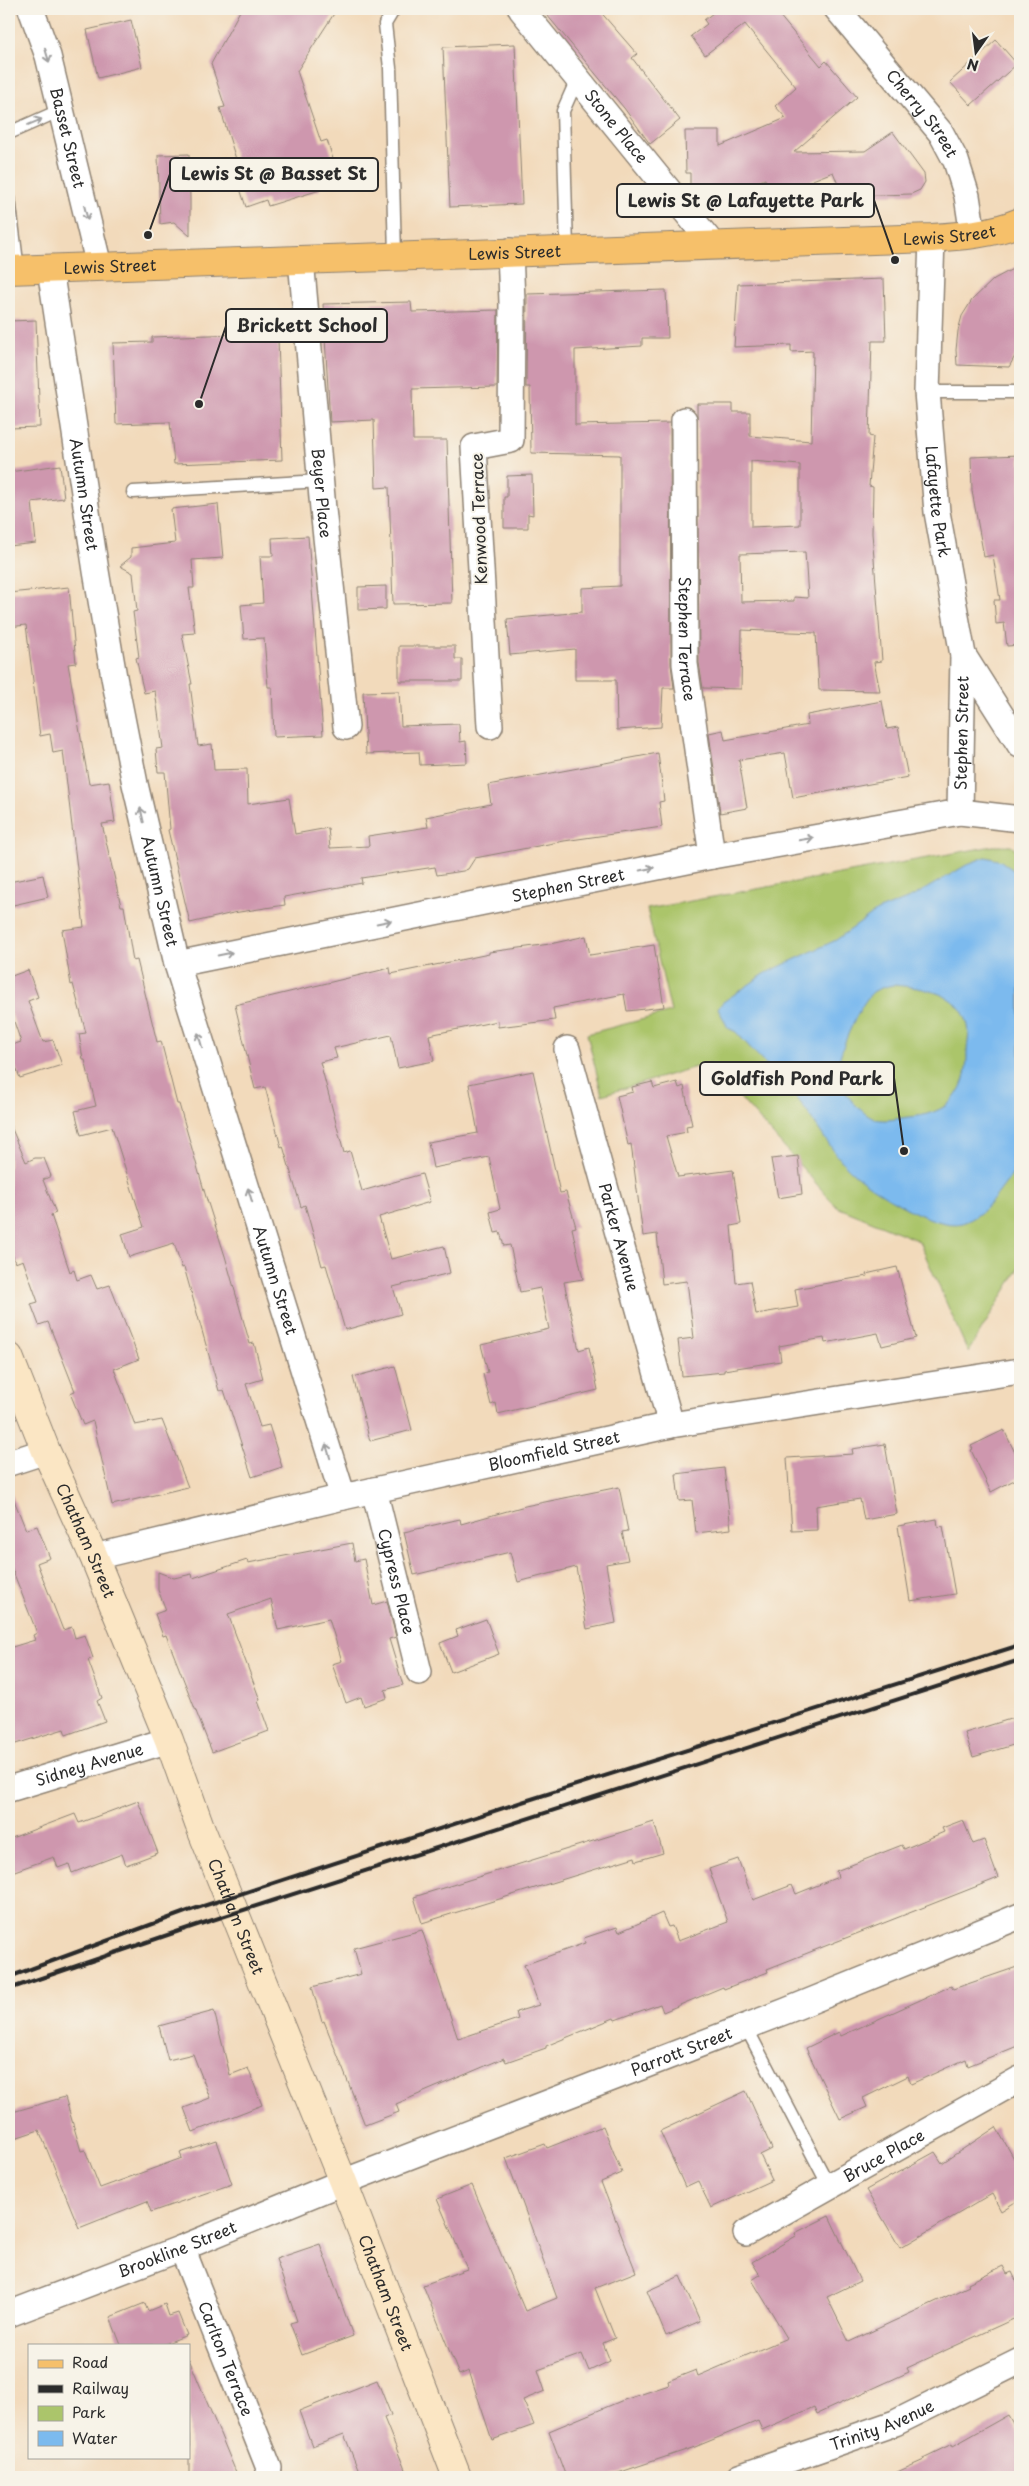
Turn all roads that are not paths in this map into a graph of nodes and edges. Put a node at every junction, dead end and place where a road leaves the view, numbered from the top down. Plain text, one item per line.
1 (31, 9) edge
2 (394, 9) edge
3 (521, 9) edge
4 (837, 9) edge
5 (578, 76) junction
6 (61, 110) junction
7 (9, 133) edge
8 (9, 198) edge
9 (1020, 222) edge
10 (973, 235) junction
11 (932, 238) junction
12 (713, 245) junction
13 (567, 249) junction
14 (510, 251) junction
15 (395, 256) junction
16 (301, 259) junction
17 (99, 266) junction
18 (50, 269) junction
19 (14, 270) edge
20 (927, 392) junction
21 (1020, 392) edge
22 (684, 420) dead end
23 (321, 481) junction
24 (133, 492) dead end
25 (963, 655) junction
26 (490, 726) dead end
27 (346, 727) dead end
28 (1020, 745) edge
29 (960, 812) junction
30 (1020, 819) edge
31 (712, 856) junction
32 (177, 964) junction
33 (568, 1049) dead end
34 (9, 1357) edge
35 (1020, 1371) edge
36 (671, 1425) junction
37 (46, 1451) junction
38 (9, 1463) edge
39 (374, 1490) junction
40 (343, 1497) junction
41 (94, 1557) junction
42 (419, 1672) dead end
43 (169, 1740) junction
44 (9, 1789) edge
45 (1020, 1916) edge
46 (746, 2027) junction
47 (1020, 2079) edge
48 (343, 2182) junction
49 (829, 2186) junction
50 (746, 2233) dead end
51 (182, 2248) junction
52 (9, 2314) edge
53 (1020, 2361) edge
54 (269, 2468) dead end
55 (457, 2477) edge
56 (739, 2477) edge

1 -> 6 street, Basset Street
2 - 15 lane
3 - 5 street, Stone Place
4 - 10 street, Cherry Street
5 - 12 street, Stone Place
5 - 13 lane
7 -> 6 lane
6 -> 17 street, Basset Street
8 - 19 lane
9 - 10 main road, Lewis Street
10 - 11 main road, Lewis Street
11 - 12 main road, Lewis Street
11 - 20 street, Lafayette Park
12 - 13 main road, Lewis Street
13 - 14 main road, Lewis Street
14 - 15 main road, Lewis Street
14 - 26 street, Kenwood Terrace
15 - 16 main road, Lewis Street
16 - 17 main road, Lewis Street
16 - 23 street, Beyer Place
17 - 18 main road, Lewis Street
18 - 19 main road, Lewis Street
32 -> 18 street, Autumn Street
20 - 21 lane
20 - 25 street, Lafayette Park
22 - 31 street, Stephen Terrace
23 - 24 lane
23 - 27 street, Beyer Place
25 - 28 street, Lafayette Park
25 - 29 street, Stephen Street
29 - 30 street, Stephen Street
31 -> 29 street, Stephen Street
32 -> 31 street, Stephen Street
40 -> 32 street, Autumn Street
33 - 36 street, Parker Avenue
34 - 37 main road, Chatham Street
35 - 36 street, Bloomfield Street
36 - 39 street, Bloomfield Street
37 - 38 street
37 - 41 main road, Chatham Street
39 - 40 street, Bloomfield Street
39 - 42 street, Cypress Place
40 - 41 street, Bloomfield Street
41 - 43 main road, Chatham Street
43 - 44 street, Sidney Avenue
43 - 48 main road, Chatham Street
45 - 46 street, Parrott Street
46 - 48 street, Parrott Street
46 - 49 lane
47 - 49 street, Bruce Place
48 - 51 street, Brookline Street
48 - 55 main road, Chatham Street
49 - 50 street, Bruce Place
51 - 52 street, Brookline Street
51 - 54 street, Carlton Terrace
53 - 56 street, Trinity Avenue

